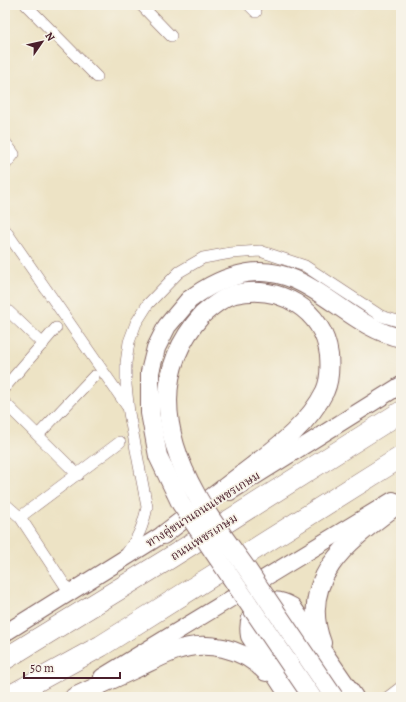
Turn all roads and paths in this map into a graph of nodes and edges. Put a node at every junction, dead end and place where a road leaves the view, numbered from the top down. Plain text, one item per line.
1 (26, 5) edge
2 (141, 5) edge
3 (172, 36) dead end
4 (98, 76) dead end
5 (5, 142) edge
6 (5, 165) edge
7 (5, 230) edge
8 (5, 308) edge
9 (401, 322) edge
10 (56, 328) dead end
11 (401, 338) edge
12 (43, 344) junction
13 (94, 376) dead end
14 (401, 385) edge
15 (5, 387) edge
16 (5, 404) edge
17 (129, 408) junction
18 (401, 412) edge
19 (38, 435) junction
20 (120, 442) dead end
21 (401, 457) edge
22 (78, 474) junction
23 (400, 502) edge
24 (5, 504) edge
25 (20, 517) junction
26 (163, 535) junction
27 (119, 562) junction
28 (70, 592) junction
29 (5, 633) edge
30 (5, 660) edge
31 (331, 664) junction
32 (401, 687) edge
33 (289, 696) edge
34 (8, 697) edge
35 (69, 697) edge
36 (74, 697) edge
37 (312, 697) edge
38 (334, 697) edge
39 (354, 697) edge
40 (388, 697) edge

1 - 4 street
2 - 3 street
5 - 6 street
7 - 17 street
8 - 12 street
9 - 17 street
10 - 12 street
11 - 37 main road, bridge
12 - 15 street
13 - 19 street
14 - 26 main road, ทางคู่ขนานถนนเพชรเกษม
16 - 19 street
17 - 27 street
18 - 30 highway, ถนนเพชรเกษม
19 - 22 street
20 - 22 street
21 - 34 highway
22 - 25 street
23 - 31 main road
23 - 35 main road
24 - 25 street
25 - 28 street
26 - 27 main road, ทางคู่ขนานถนนเพชรเกษม
26 - 38 main road, bridge
27 - 28 main road, ทางคู่ขนานถนนเพชรเกษม
28 - 29 main road, ทางคู่ขนานถนนเพชรเกษม
31 - 33 main road
31 - 39 main road
32 - 40 street
33 - 36 main road

